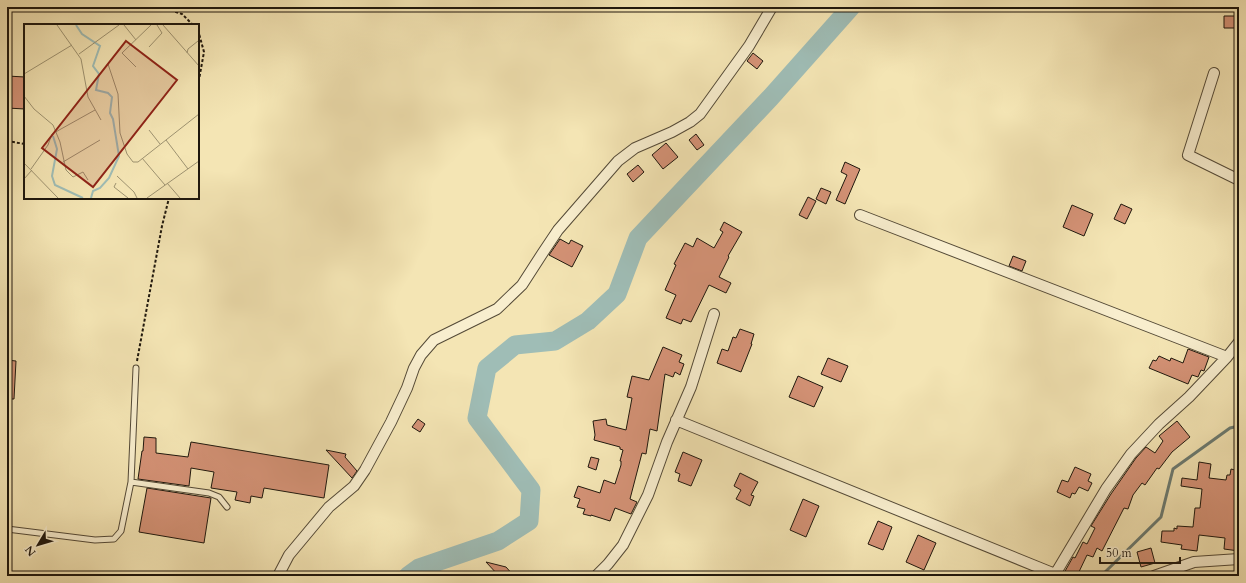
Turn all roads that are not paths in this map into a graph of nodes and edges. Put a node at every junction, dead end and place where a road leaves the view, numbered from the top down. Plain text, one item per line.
1 (772, 7) edge
2 (1214, 73) dead end
3 (1239, 180) edge
4 (860, 215) dead end
5 (714, 314) dead end
6 (1239, 342) edge
7 (1227, 357) junction
8 (136, 368) road end
9 (676, 420) junction
10 (131, 482) junction
11 (227, 507) dead end
12 (7, 529) edge
13 (1239, 559) edge
14 (1056, 575) edge
15 (278, 576) edge
16 (596, 576) edge
17 (1154, 576) edge

1 - 15 street
2 - 3 street
4 - 7 street
5 - 9 street
6 - 7 street
7 - 14 street
8 - 10 lane
9 - 14 street
9 - 16 street
10 - 11 lane
10 - 12 lane
13 - 17 street

